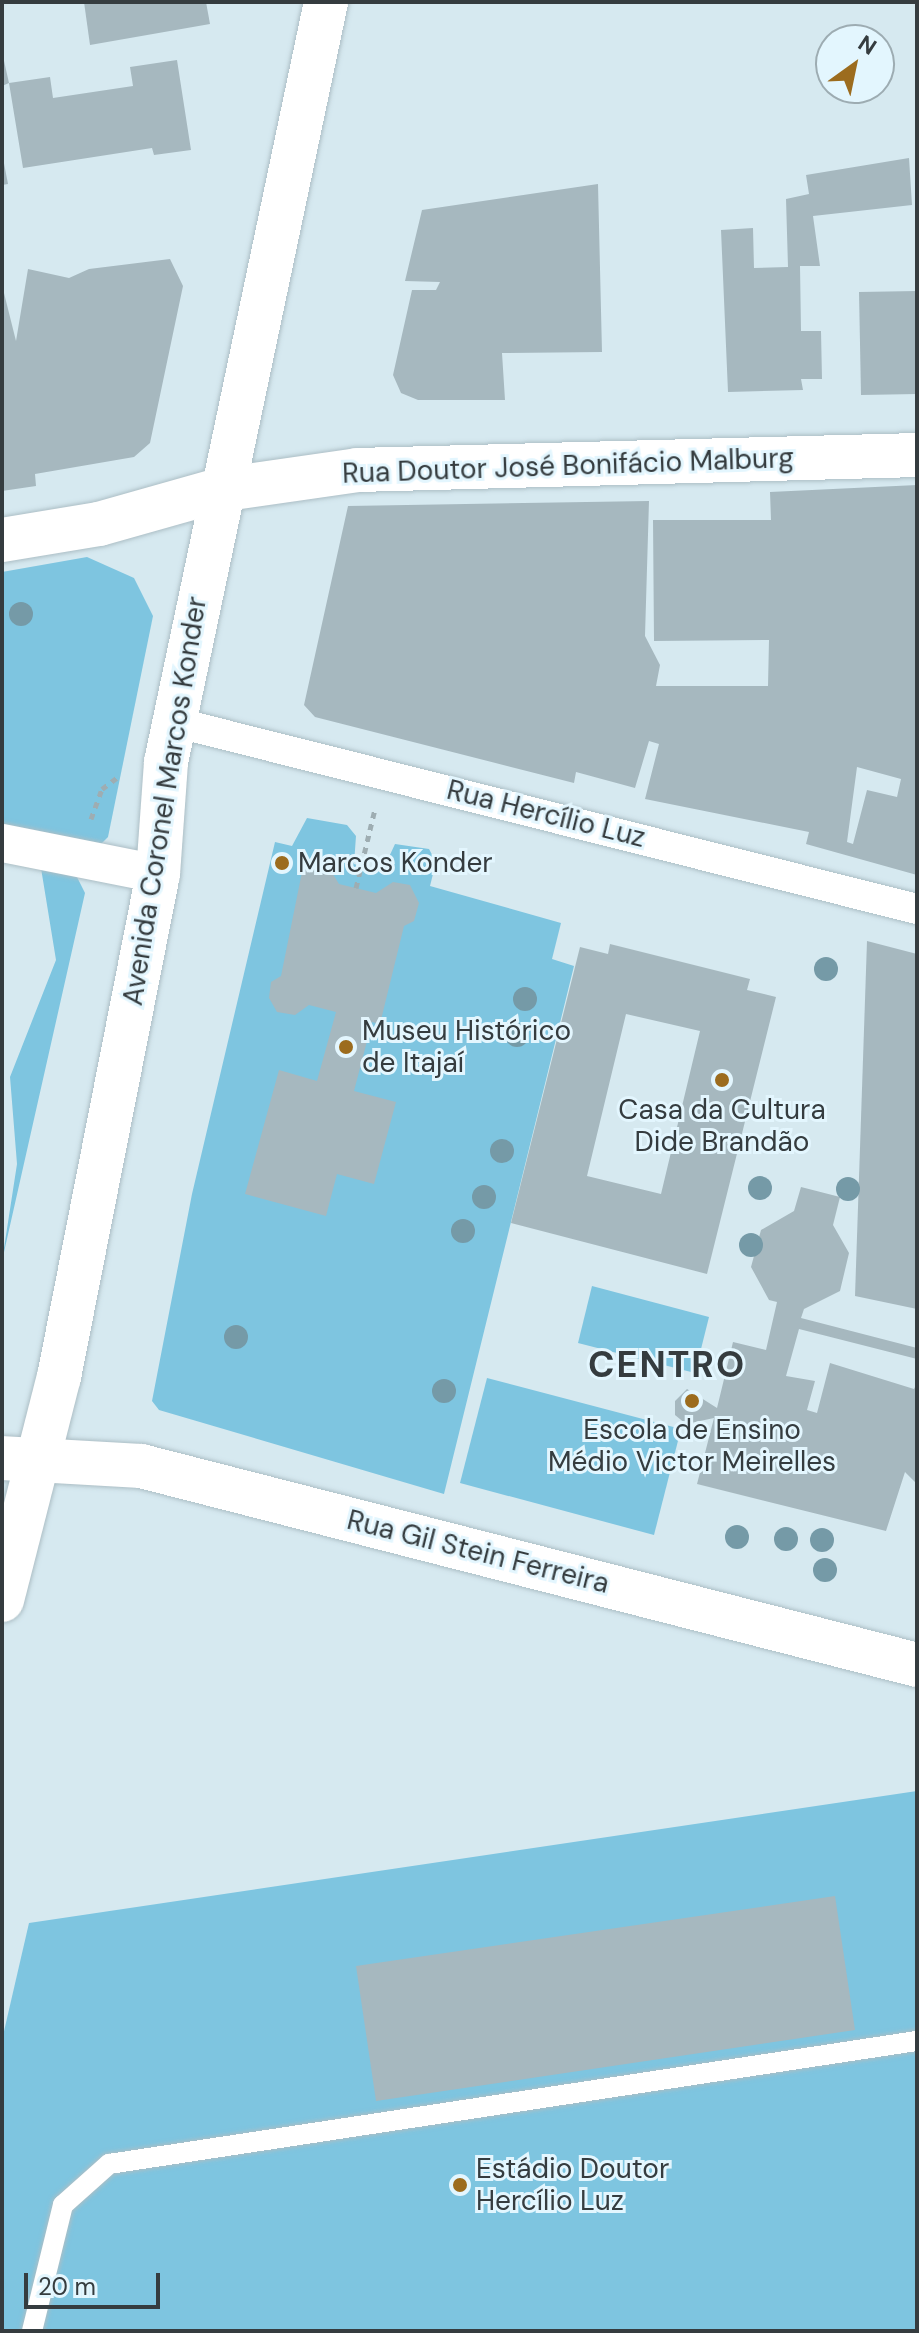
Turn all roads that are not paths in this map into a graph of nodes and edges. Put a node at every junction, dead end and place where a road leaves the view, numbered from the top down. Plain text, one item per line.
1 (326, 2) edge
2 (917, 455) edge
3 (219, 490) junction
4 (2, 540) edge
5 (170, 742) junction
6 (2, 843) edge
7 (158, 874) junction
8 (917, 909) edge
9 (19, 1459) edge
10 (2, 1600) edge
11 (917, 1665) edge
12 (917, 2041) edge
13 (32, 2331) edge

1 - 3 main road, Avenida Coronel Marcos Konder
2 - 3 main road, Rua Doutor José Bonifácio Malburg
3 - 4 main road, Rua Doutor José Bonifácio Malburg
3 - 5 main road, Avenida Coronel Marcos Konder
5 - 7 main road, Avenida Coronel Marcos Konder
5 - 8 street, Rua Hercílio Luz
6 - 7 street
7 - 9 main road, Avenida Coronel Marcos Konder
9 - 10 main road, Avenida Coronel Marcos Konder
9 - 11 main road, Rua Gil Stein Ferreira
12 - 13 lane

